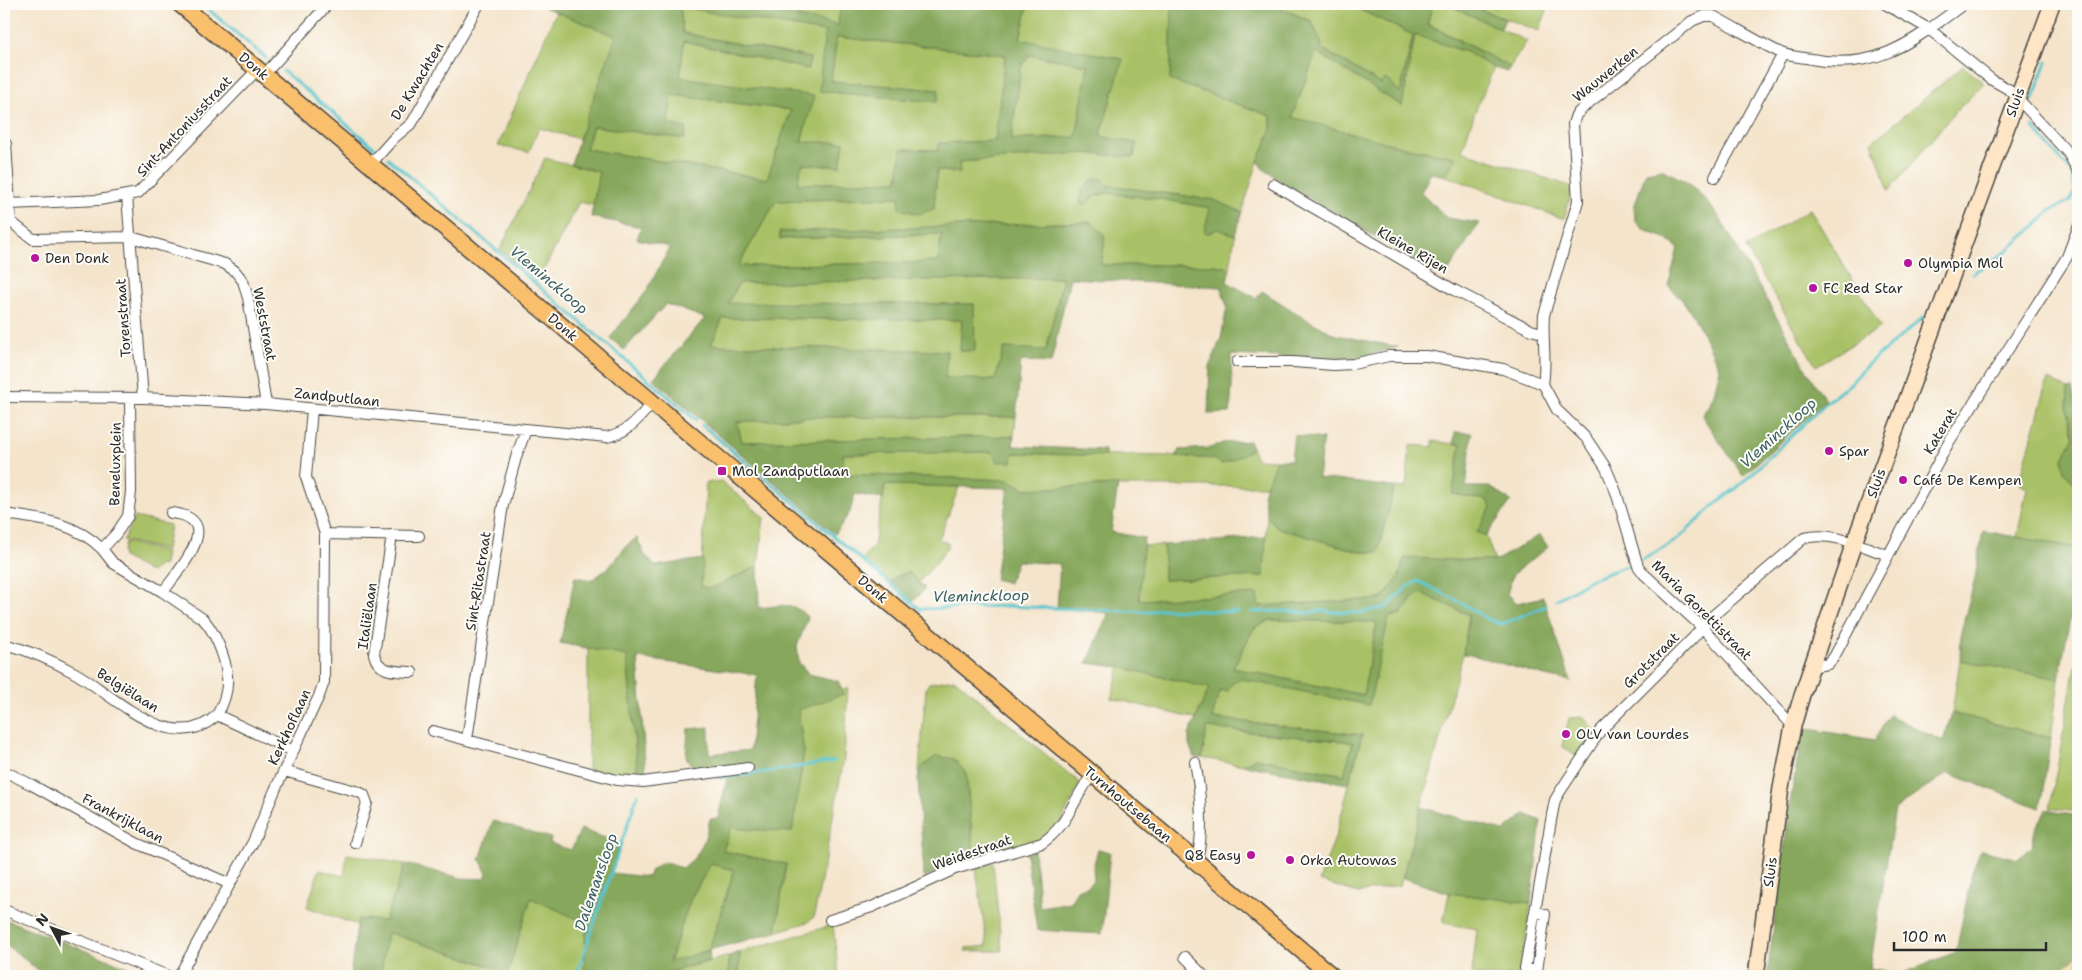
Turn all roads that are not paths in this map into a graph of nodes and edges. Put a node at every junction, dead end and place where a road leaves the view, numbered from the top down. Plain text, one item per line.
1 (180, 4) edge
2 (328, 4) edge
3 (479, 4) edge
4 (1885, 4) edge
5 (1964, 4) edge
6 (2052, 4) edge
7 (1929, 29) junction
8 (1783, 54) junction
9 (261, 72) junction
10 (2017, 98) junction
11 (6, 144) dead end
12 (370, 165) junction
13 (2078, 171) edge
14 (1715, 178) dead end
15 (1273, 184) dead end
16 (127, 196) junction
17 (10, 204) junction
18 (2078, 228) edge
19 (132, 237) junction
20 (1542, 333) junction
21 (1237, 362) dead end
22 (1543, 384) junction
23 (4, 397) edge
24 (130, 398) junction
25 (143, 398) junction
26 (652, 402) junction
27 (266, 404) junction
28 (312, 409) junction
29 (526, 430) junction
30 (171, 513) dead end
31 (4, 514) edge
32 (326, 534) junction
33 (392, 535) junction
34 (419, 536) dead end
35 (1854, 543) junction
36 (102, 549) junction
37 (1888, 555) junction
38 (163, 592) junction
39 (1702, 627) junction
40 (4, 644) edge
41 (947, 651) joint
42 (1810, 667) junction
43 (412, 672) dead end
44 (217, 715) junction
45 (1793, 726) junction
46 (433, 731) dead end
47 (467, 740) junction
48 (293, 751) junction
49 (1195, 762) dead end
50 (748, 768) dead end
51 (4, 771) edge
52 (284, 771) junction
53 (1093, 774) junction
54 (355, 843) dead end
55 (1196, 861) junction
56 (230, 884) junction
57 (4, 910) edge
58 (1535, 912) junction
59 (830, 920) dead end
60 (1185, 957) dead end
61 (168, 976) edge
62 (179, 976) edge
63 (1204, 976) edge
64 (1332, 976) edge
65 (1756, 976) edge

1 - 9 main road, Donk
2 - 9 street, Sint-Antoniusstraat
3 - 12 street, De Kwachten
4 - 7 street
5 - 7 street, Wauwerken
6 - 10 street, Sluis
7 - 8 street, Wauwerken
7 - 10 street
8 - 14 street
8 - 20 street, Wauwerken
9 - 12 main road, Donk
9 - 16 street, Sint-Antoniusstraat
10 - 13 street
10 - 35 street, Sluis
11 - 17 street
12 - 26 main road, Donk
15 - 20 street, Kleine Rijen
16 - 17 street, Sint-Antoniusstraat
16 - 19 street
17 - 19 street
18 - 37 street, Katerat
19 - 25 street, Torenstraat
19 - 27 street, Weststraat
20 - 22 street, Wauwerken
21 - 22 street
22 - 39 street, Maria Gorettistraat
23 - 24 street, Zandputlaan
24 - 25 street, Zandputlaan
24 - 36 street, Beneluxplein
25 - 27 street, Zandputlaan
26 - 29 street, Zandputlaan
26 - 41 main road, Donk
27 - 28 street, Zandputlaan
28 - 29 street, Zandputlaan
28 - 32 street, Kerkhoflaan
29 - 47 street, Sint-Ritastraat
30 - 38 street
31 - 36 street
32 - 33 street
32 - 48 street, Kerkhoflaan
33 - 34 street
33 - 43 street, Italiëlaan
35 - 37 street, Grotstraat
35 - 39 street, Grotstraat
35 - 42 street, Sluis
36 - 38 street
37 - 42 street, Katerat
38 - 44 street
39 - 45 street, Maria Gorettistraat
39 - 58 street, Grotstraat
40 - 44 street, Belgiëlaan
41 - 53 main road, Turnhoutsebaan
42 - 45 street, Sluis
44 - 48 street
45 - 65 street, Sluis
46 - 47 street
47 - 50 street
48 - 52 street, Kerkhoflaan
49 - 55 street
51 - 56 street, Frankrijklaan
52 - 54 street
52 - 56 street, Kerkhoflaan
53 - 55 main road, Turnhoutsebaan
53 - 59 street, Weidestraat
55 - 64 main road, Turnhoutsebaan
56 - 62 street, Kerkhoflaan
57 - 61 street
58 - 58 street, Grotstraat
60 - 63 street

